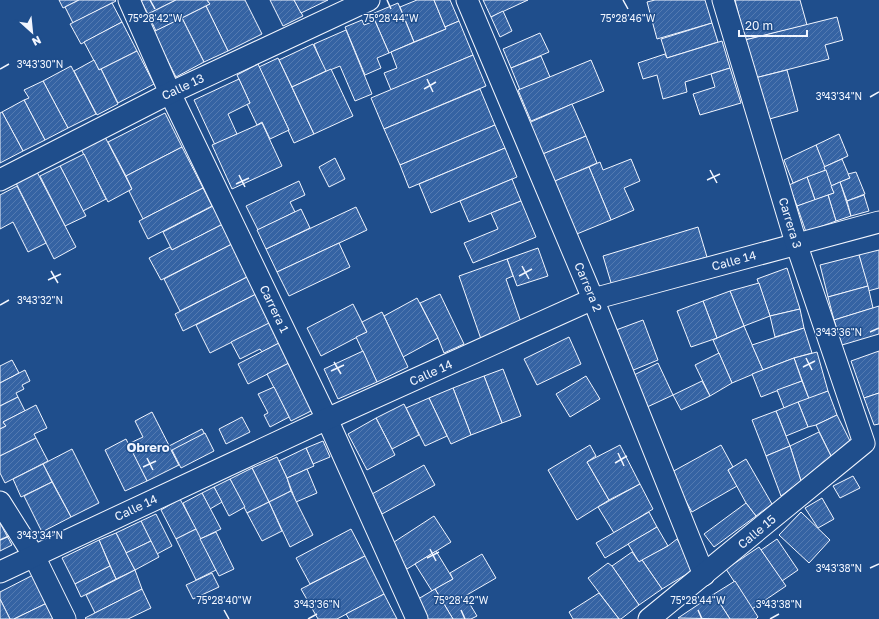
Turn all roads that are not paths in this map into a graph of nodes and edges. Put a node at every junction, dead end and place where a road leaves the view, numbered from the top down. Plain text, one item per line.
1 (129, 0) edge
2 (370, 0) edge
3 (467, 0) edge
4 (723, 0) edge
5 (170, 93) junction
6 (0, 180) edge
7 (879, 222) edge
8 (796, 243) junction
9 (593, 300) junction
10 (327, 419) junction
11 (864, 443) joint
12 (0, 502) edge
13 (34, 556) junction
14 (0, 572) edge
15 (704, 575) junction
16 (65, 619) edge
17 (417, 619) edge
18 (649, 619) edge

1 - 5 street, Carrera 1
2 - 5 street, Calle 13
3 - 9 street, Carrera 2
4 - 8 street, Carrera 3
5 - 6 street, Calle 13
5 - 10 street, Carrera 1
7 - 8 street, Calle 14
8 - 9 street, Calle 14
8 - 11 street, Carrera 3
9 - 10 street, Calle 14
9 - 15 street, Carrera 2
10 - 13 street, Calle 14
10 - 17 street, Carrera 1
11 - 15 street, Calle 15
12 - 13 street
13 - 14 street, Calle 14
13 - 16 street
15 - 18 street, Calle 15

